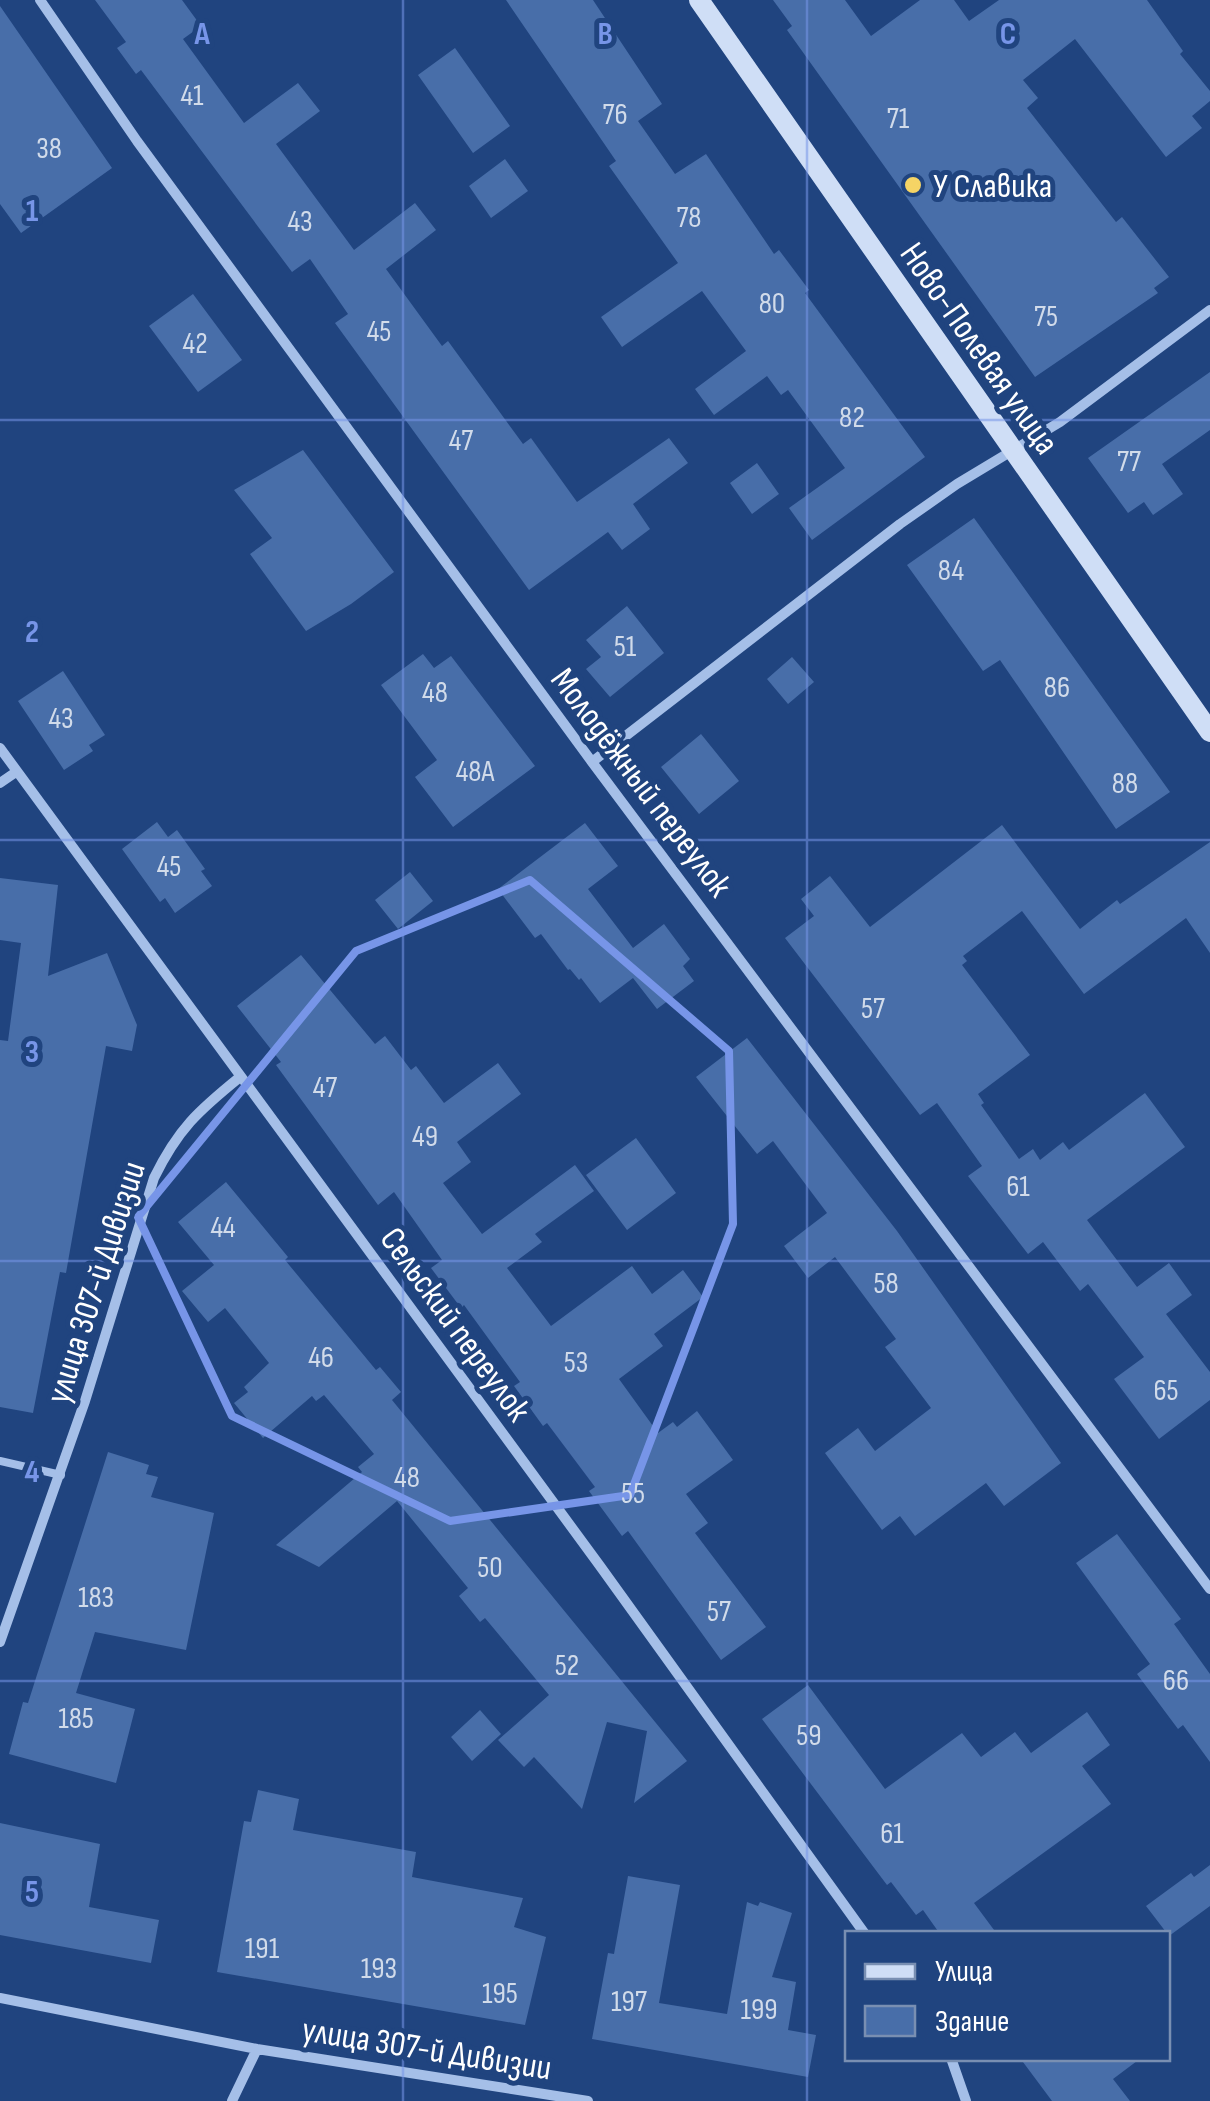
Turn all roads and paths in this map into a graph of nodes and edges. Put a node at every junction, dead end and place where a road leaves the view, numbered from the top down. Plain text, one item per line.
1 (40, 0) edge
2 (699, 0) edge
3 (1210, 310) edge
4 (1013, 452) junction
5 (1210, 732) edge
6 (0, 748) edge
7 (592, 762) junction
8 (16, 772) junction
9 (0, 783) edge
10 (240, 1077) junction
11 (0, 1460) edge
12 (61, 1474) junction
13 (1210, 1590) edge
14 (0, 1642) edge
15 (863, 1931) edge
16 (0, 1998) edge
17 (257, 2049) junction
18 (952, 2061) edge
19 (232, 2101) edge
20 (588, 2101) edge
21 (966, 2101) edge

1 - 7 street, Молодёжный переулок
2 - 4 street, Ново-Полевая улица
3 - 4 street
4 - 5 street, Ново-Полевая улица
4 - 7 street
6 - 8 street, Сельский переулок
7 - 13 street, Молодёжный переулок
8 - 9 street
8 - 10 street, Сельский переулок
10 - 12 street, улица 307-й Дивизии
10 - 15 street, Сельский переулок
11 - 12 lane
12 - 14 street, улица 307-й Дивизии
16 - 17 street, улица 307-й Дивизии
17 - 19 street, улица 307-й Дивизии
17 - 20 street, улица 307-й Дивизии
18 - 21 street

